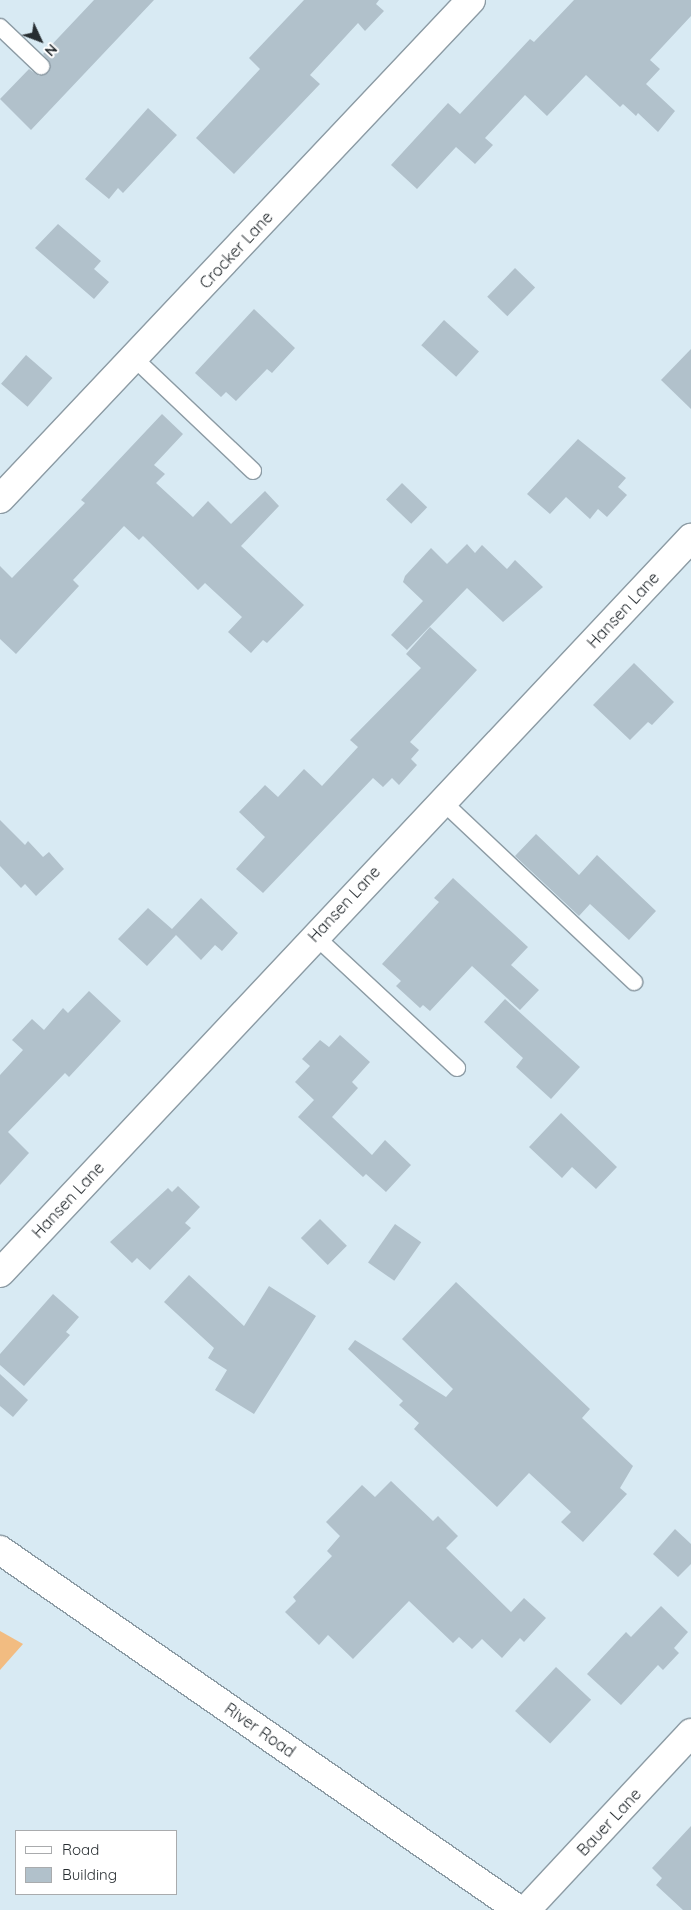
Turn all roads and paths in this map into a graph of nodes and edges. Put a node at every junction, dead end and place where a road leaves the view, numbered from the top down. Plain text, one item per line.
1 (471, 0) edge
2 (0, 27) edge
3 (41, 66) dead end
4 (134, 358) junction
5 (253, 471) dead end
6 (0, 499) edge
7 (691, 538) edge
8 (442, 801) junction
9 (315, 936) junction
10 (634, 982) dead end
11 (457, 1068) dead end
12 (0, 1272) edge
13 (0, 1550) edge
14 (691, 1733) edge
15 (519, 1910) edge
16 (526, 1910) edge

1 - 4 street, Crocker Lane
2 - 3 lane
4 - 5 lane
4 - 6 street, Crocker Lane
7 - 8 street, Hansen Lane
8 - 9 street, Hansen Lane
8 - 10 lane
9 - 11 lane
9 - 12 street, Hansen Lane
13 - 15 street, River Road
14 - 16 street, Bauer Lane

